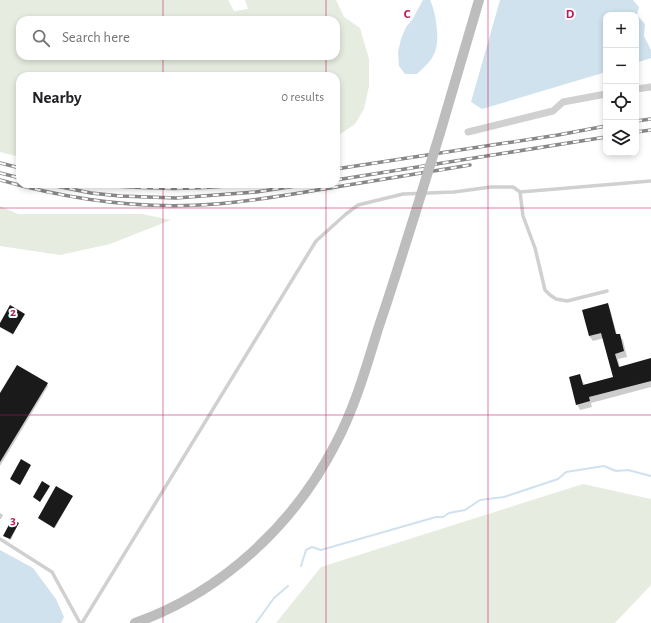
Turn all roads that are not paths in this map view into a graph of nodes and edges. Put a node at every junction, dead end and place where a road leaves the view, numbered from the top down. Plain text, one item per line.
1 (479, 0) edge
2 (651, 87) edge
3 (639, 89) edge
4 (603, 95) edge
5 (468, 132) dead end
6 (651, 181) edge
7 (520, 192) junction
8 (607, 291) dead end
9 (0, 539) edge
10 (81, 623) edge
11 (135, 623) edge

1 - 11 main road, bridge
2 - 3 street
4 - 5 street
6 - 7 lane
7 - 8 lane
7 - 10 lane
9 - 10 lane

